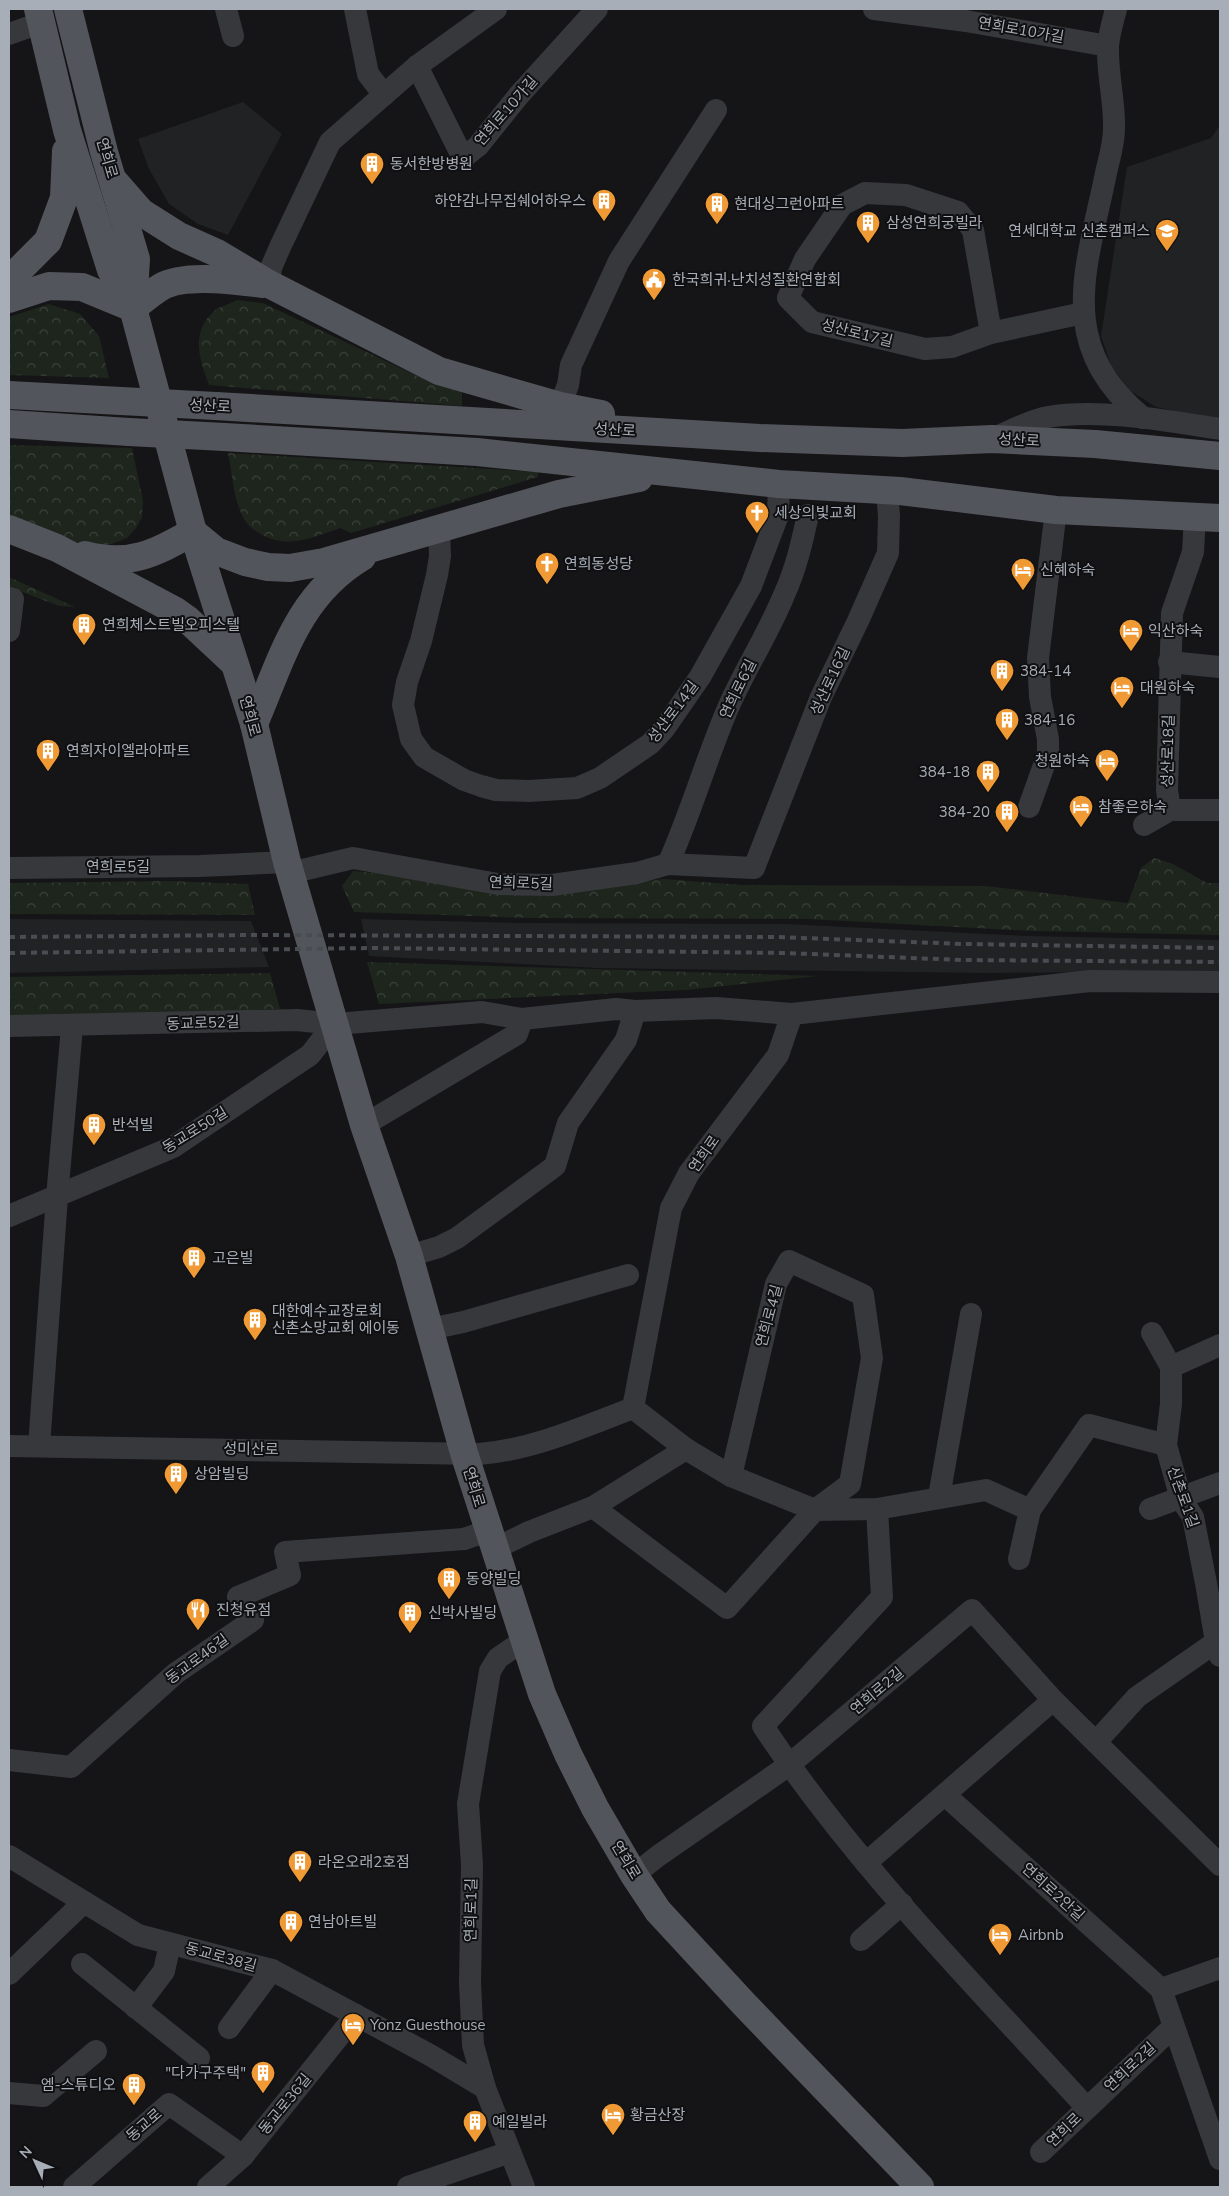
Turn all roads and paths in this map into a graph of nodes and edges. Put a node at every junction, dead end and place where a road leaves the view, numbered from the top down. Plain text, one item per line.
1 (68, 9) edge
2 (226, 9) edge
3 (355, 9) edge
4 (496, 9) edge
5 (597, 9) edge
6 (874, 9) edge
7 (1116, 9) edge
8 (904, 11) edge
9 (39, 16) edge
10 (9, 34) edge
11 (233, 36) dead end
12 (1108, 46) junction
13 (417, 66) junction
14 (384, 95) junction
15 (716, 110) dead end
16 (67, 130) junction
17 (113, 180) junction
18 (9, 280) edge
19 (269, 284) junction
20 (9, 299) edge
21 (133, 308) junction
22 (1083, 313) junction
23 (990, 333) junction
24 (9, 395) edge
25 (560, 406) junction
26 (1143, 418) junction
27 (9, 424) edge
28 (1220, 429) edge
29 (651, 432) junction
30 (992, 439) junction
31 (1220, 456) edge
32 (662, 473) junction
33 (779, 484) junction
34 (887, 491) junction
35 (1056, 510) junction
36 (808, 515) dead end
37 (1207, 517) edge
38 (439, 528) junction
39 (9, 529) edge
40 (193, 532) junction
41 (386, 542) junction
42 (57, 548) junction
43 (11, 599) edge
44 (9, 631) edge
45 (1169, 662) junction
46 (235, 664) junction
47 (1220, 667) edge
48 (254, 724) junction
49 (1029, 807) dead end
50 (1170, 810) junction
51 (1220, 810) edge
52 (1144, 825) dead end
53 (668, 864) junction
54 (288, 867) junction
55 (9, 868) edge
56 (754, 868) joint
57 (1220, 982) edge
58 (636, 1011) junction
59 (792, 1014) junction
60 (522, 1019) junction
61 (341, 1024) junction
62 (9, 1026) edge
63 (72, 1026) junction
64 (364, 1125) junction
65 (57, 1197) junction
66 (9, 1216) edge
67 (409, 1256) junction
68 (628, 1275) dead end
69 (971, 1314) dead end
70 (430, 1329) junction
71 (1152, 1333) dead end
72 (1220, 1344) edge
73 (1171, 1367) junction
74 (633, 1408) junction
75 (1166, 1445) junction
76 (9, 1446) edge
77 (39, 1446) junction
78 (686, 1449) junction
79 (464, 1453) junction
80 (731, 1476) junction
81 (1220, 1483) edge
82 (938, 1497) junction
83 (1181, 1499) junction
84 (593, 1507) junction
85 (877, 1508) junction
86 (1150, 1509) dead end
87 (816, 1510) junction
88 (1030, 1510) junction
89 (491, 1540) junction
90 (1020, 1559) dead end
91 (523, 1640) junction
92 (1218, 1649) edge
93 (1053, 1700) junction
94 (1096, 1742) junction
95 (9, 1760) edge
96 (789, 1765) junction
97 (945, 1795) junction
98 (9, 1856) edge
99 (866, 1863) junction
100 (1220, 1865) edge
101 (634, 1875) junction
102 (84, 1902) junction
103 (902, 1904) junction
104 (861, 1940) dead end
105 (170, 1944) junction
106 (82, 1964) dead end
107 (1220, 1968) edge
108 (272, 1970) junction
109 (9, 1974) edge
110 (1161, 1989) junction
111 (136, 2008) junction
112 (356, 2015) junction
113 (1174, 2026) junction
114 (229, 2028) dead end
115 (96, 2051) dead end
116 (199, 2058) dead end
117 (485, 2088) junction
118 (9, 2093) edge
119 (1087, 2108) junction
120 (510, 2152) junction
121 (1041, 2152) dead end
122 (243, 2156) junction
123 (1220, 2159) edge
124 (74, 2187) edge
125 (208, 2187) edge
126 (408, 2187) edge
127 (524, 2187) edge
128 (920, 2187) edge

1 - 17 main road, 연희로
2 - 11 street
3 - 14 street
4 - 13 street
5 - 13 street, 연희로10가길
6 - 8 street, 연희로10가길
7 - 12 street
8 - 12 street, 연희로10가길
9 - 10 street, 연희로
9 - 16 main road, 연희로
12 - 22 street
13 - 14 street
14 - 19 street
15 - 25 street
16 - 18 main road
16 - 21 main road, 연희로
17 - 19 main road
17 - 21 main road, 연희로
19 - 21 main road
19 - 25 main road
20 - 21 main road
21 - 40 main road, 연희로
22 - 23 street, 성산로17길
22 - 26 street
23 - 23 street, 성산로17길
24 - 29 main road, 성산로, bridge
25 - 29 main road
26 - 28 street
26 - 30 street
27 - 32 main road, 성산로, bridge
29 - 30 main road, 성산로
30 - 31 main road, 성산로
32 - 33 main road, 성산로
32 - 38 main road
33 - 34 main road, 성산로
33 - 38 street, 성산로14길
34 - 35 main road, 성산로
34 - 56 street, 성산로16길
35 - 37 main road, 성산로
35 - 49 street
36 - 53 street, 연희로6길
37 - 45 street, 성산로18길
38 - 41 main road
39 - 42 main road
40 - 41 main road
40 - 42 main road
40 - 46 main road, 연희로
41 - 48 main road
42 - 46 main road
43 - 44 street
45 - 47 street
45 - 50 street, 성산로18길
46 - 48 main road, 연희로
48 - 54 main road, 연희로
50 - 51 street
50 - 52 street
53 - 54 street, 연희로5길
53 - 56 street, 연희로5길
54 - 55 street, 연희로5길
54 - 61 main road, 연희로
57 - 59 street
58 - 59 street
58 - 60 street
58 - 67 street
59 - 74 street, 연희로
60 - 61 street
60 - 64 street
61 - 63 street, 동교로52길
61 - 64 main road, 연희로
61 - 65 street, 동교로50길
62 - 63 street, 동교로52길
63 - 65 street
64 - 67 main road, 연희로
65 - 66 street, 동교로50길
65 - 77 street
67 - 70 main road, 연희로
68 - 70 street
69 - 82 street
70 - 79 main road, 연희로
71 - 73 street, 신촌로1길
72 - 73 street
73 - 75 street, 신촌로1길
74 - 78 street
74 - 79 street, 연희로
75 - 83 street, 신촌로1길
75 - 88 street
76 - 77 street, 성미산로
77 - 79 street, 성미산로
78 - 80 street
78 - 84 street
79 - 89 main road, 연희로
80 - 87 street
80 - 87 street, 연희로4길
81 - 83 street
82 - 85 street
82 - 88 street
83 - 86 street
83 - 92 street, 신촌로1길
84 - 87 street, 연희로4길
84 - 89 street
85 - 87 street
85 - 96 street
88 - 90 street
89 - 91 main road, 연희로
89 - 95 street, 동교로46길
91 - 101 main road, 연희로
91 - 117 street, 연희로1길
92 - 94 street
93 - 94 street, 연희로2길
93 - 96 street, 연희로2길
93 - 97 street
94 - 100 street, 연희로2길
96 - 99 street
96 - 101 street, 연희로2길
97 - 99 street
97 - 110 street, 연희로2안길
98 - 102 street, 동교로38길
99 - 103 street
101 - 128 main road, 연희로
102 - 105 street, 동교로38길
102 - 109 street
103 - 104 street
103 - 119 street
105 - 108 street, 동교로38길
105 - 111 street, 동교로38길
106 - 111 street
107 - 110 street
108 - 112 street, 동교로38길
108 - 114 street, 동교로38길
110 - 113 street, 연희로2안길
111 - 116 street
112 - 117 street, 동교로38길
112 - 122 street, 동교로36길
113 - 119 street, 연희로2길
113 - 123 street, 연희로2안길
115 - 118 street
117 - 120 street, 연희로1길
119 - 121 street, 연희로
120 - 126 street
120 - 127 street, 연희로1길
122 - 124 street, 동교로
122 - 125 street, 동교로36길

